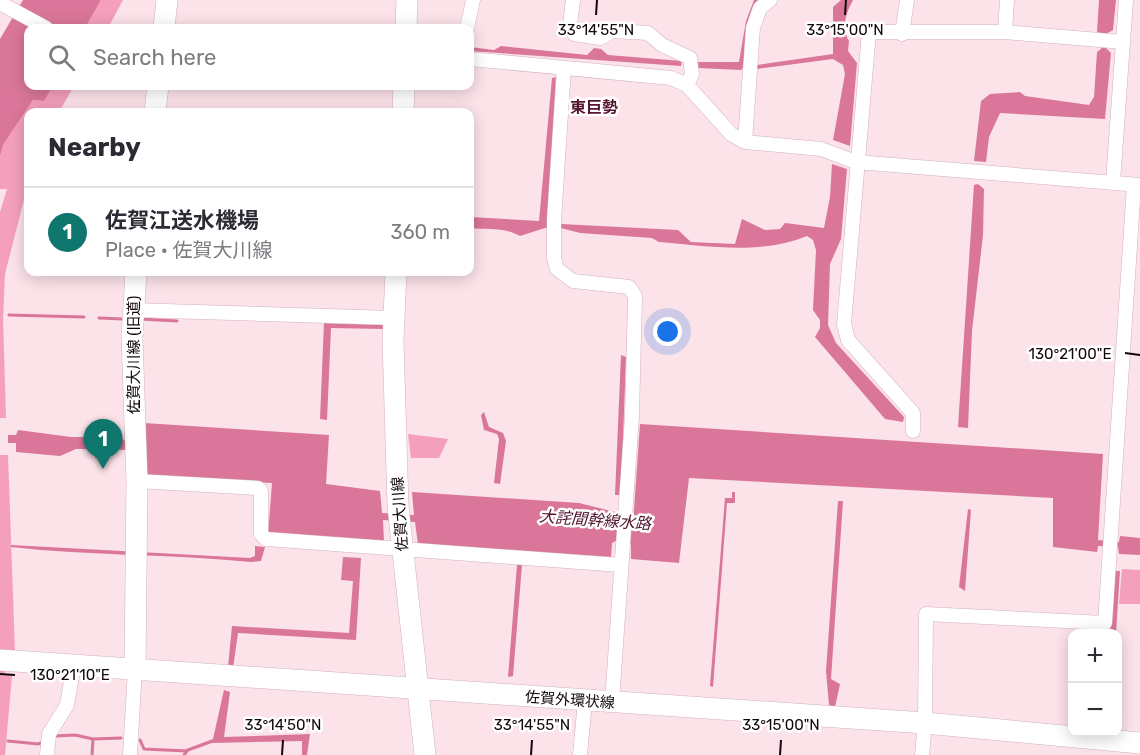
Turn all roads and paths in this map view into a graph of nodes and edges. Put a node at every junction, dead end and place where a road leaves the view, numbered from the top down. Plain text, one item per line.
1 (167, 0) edge
2 (407, 0) edge
3 (473, 0) edge
4 (573, 0) edge
5 (770, 0) edge
6 (907, 0) edge
7 (1007, 0) edge
8 (1126, 0) edge
9 (0, 1) edge
10 (39, 24) edge
11 (165, 24) edge
12 (406, 24) edge
13 (468, 24) edge
14 (1005, 32) junction
15 (902, 34) junction
16 (1123, 42) junction
17 (474, 59) edge
18 (564, 68) junction
19 (687, 85) junction
20 (158, 90) edge
21 (404, 90) edge
22 (155, 108) edge
23 (403, 108) edge
24 (745, 142) junction
25 (856, 162) junction
26 (1113, 182) junction
27 (1137, 185) edge
28 (136, 276) edge
29 (396, 276) edge
30 (132, 310) junction
31 (394, 318) junction
32 (913, 431) dead end
33 (136, 481) junction
34 (402, 549) junction
35 (620, 565) junction
36 (5, 660) edge
37 (74, 664) junction
38 (135, 669) junction
39 (418, 689) junction
40 (585, 701) junction
41 (612, 702) junction
42 (926, 723) junction
43 (1140, 743) edge
44 (48, 745) edge
45 (130, 755) edge
46 (425, 755) edge
47 (580, 755) edge
48 (922, 755) edge

1 - 11 main road
2 - 12 main road
3 - 13 street
4 - 19 street
5 - 24 street
6 - 15 street
7 - 14 street
8 - 16 street
9 - 10 street
14 - 15 street
14 - 16 street
15 - 25 street
16 - 26 street
17 - 18 street
18 - 19 street
18 - 35 street
19 - 24 street
20 - 22 main road
21 - 23 main road
24 - 25 street
25 - 26 street
25 - 32 street
26 - 27 street
27 - 42 street
28 - 30 main road, 佐賀大川線 (旧道)
29 - 31 main road, 佐賀大川線
30 - 31 street
30 - 33 main road, 佐賀大川線 (旧道)
31 - 34 main road, 佐賀大川線
33 - 34 street
33 - 38 main road
34 - 35 street
34 - 39 main road, 佐賀大川線
35 - 41 street
36 - 37 main road, 佐賀外環状線
37 - 38 main road, 佐賀外環状線
37 - 44 street
38 - 39 main road, 佐賀外環状線
38 - 45 street
39 - 40 main road, 佐賀外環状線
39 - 46 main road, 佐賀大川線
40 - 41 main road, 佐賀外環状線
40 - 47 street
41 - 42 main road, 佐賀外環状線
42 - 43 main road, 佐賀外環状線
42 - 48 street

